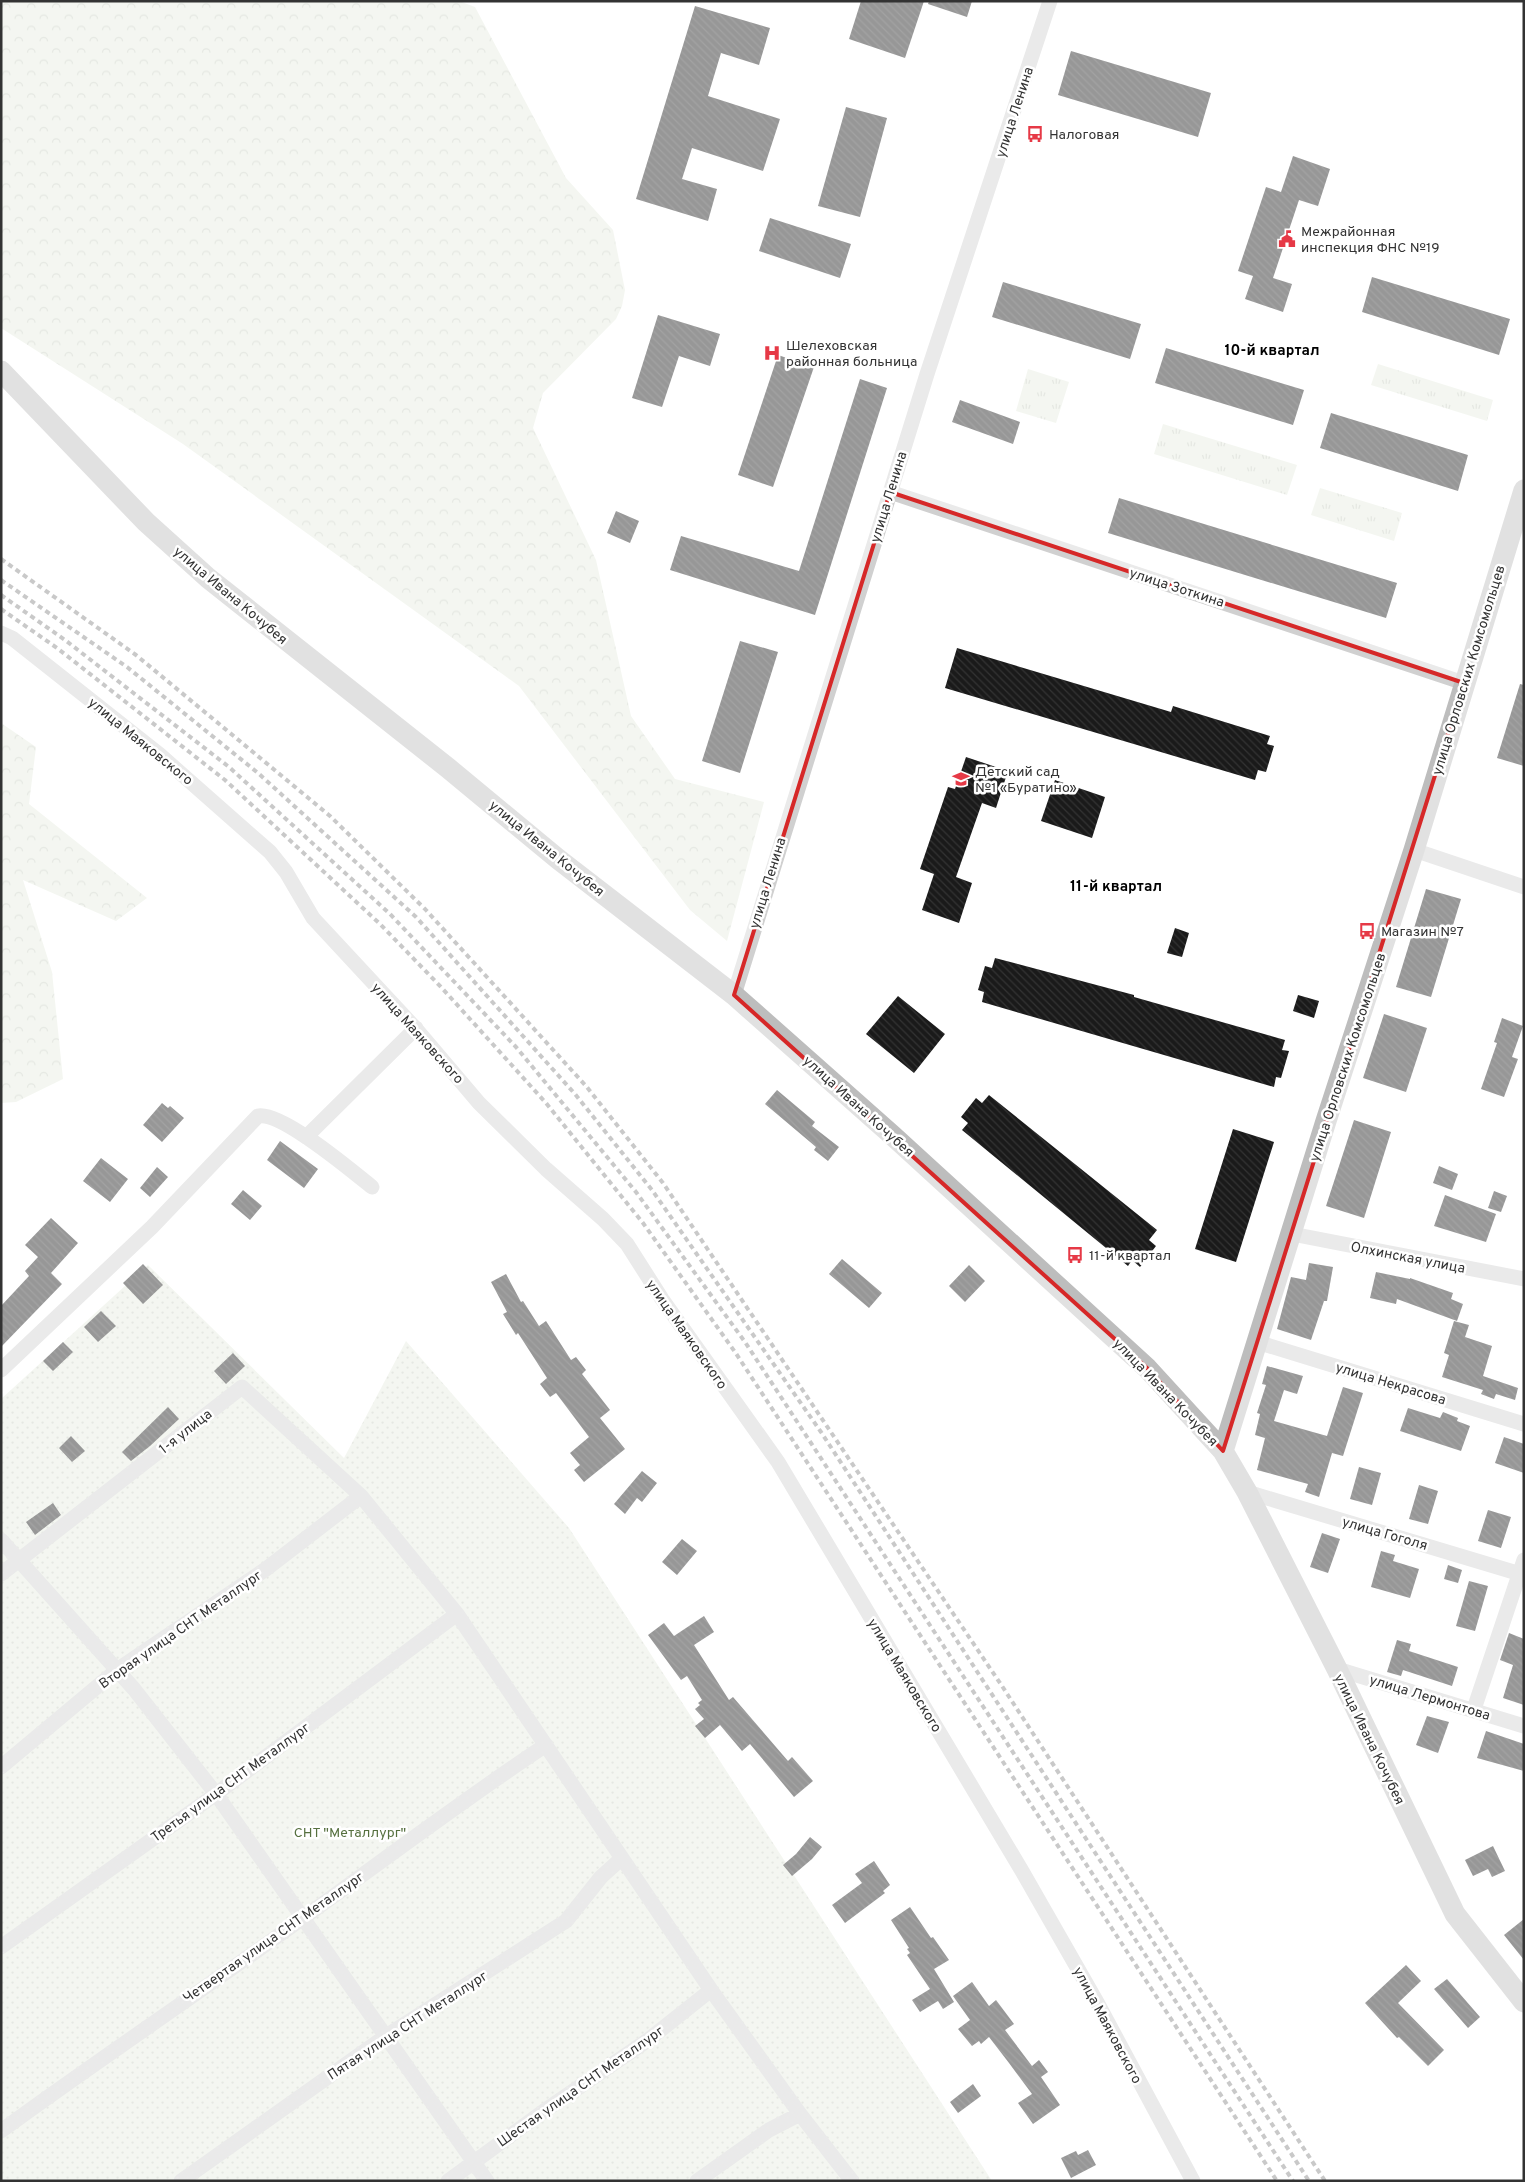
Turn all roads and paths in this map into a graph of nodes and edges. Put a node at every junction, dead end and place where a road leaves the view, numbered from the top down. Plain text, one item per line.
1 (1050, 1) edge
2 (1, 371) edge
3 (890, 492) junction
4 (1522, 503) edge
5 (1, 633) edge
6 (1464, 683) junction
7 (1414, 850) junction
8 (1524, 887) edge
9 (734, 995) junction
10 (416, 1028) junction
11 (306, 1136) junction
12 (372, 1187) dead end
13 (1292, 1234) junction
14 (1524, 1279) edge
15 (1257, 1342) junction
16 (1, 1370) edge
17 (1524, 1424) edge
18 (1223, 1451) junction
19 (1247, 1492) junction
20 (362, 1496) junction
21 (1, 1540) edge
22 (19, 1560) junction
23 (1522, 1569) edge
24 (1, 1574) edge
25 (457, 1614) junction
26 (1337, 1669) junction
27 (117, 1670) junction
28 (1474, 1709) junction
29 (1524, 1726) edge
30 (546, 1745) junction
31 (1, 1767) edge
32 (216, 1794) junction
33 (622, 1858) junction
34 (303, 1918) junction
35 (1, 1947) edge
36 (710, 1990) junction
37 (1524, 2002) edge
38 (386, 2036) junction
39 (800, 2114) junction
40 (1, 2131) edge
41 (473, 2161) junction
42 (181, 2181) edge
43 (448, 2181) edge
44 (487, 2181) edge
45 (697, 2181) edge
46 (852, 2181) edge
47 (1193, 2181) edge

1 - 3 street, улица Ленина
2 - 9 street, улица Ивана Кочубея
3 - 6 street, улица Зоткина
3 - 9 street, улица Ленина
4 - 6 street, улица Орловских Комсомольцев
5 - 10 street, улица Маяковского
6 - 7 street, улица Орловских Комсомольцев
7 - 8 street
7 - 13 street, улица Орловских Комсомольцев
9 - 18 street, улица Ивана Кочубея
10 - 11 street
10 - 47 street, улица Маяковского
11 - 12 street
11 - 16 street
13 - 14 street, Олхинская улица
13 - 15 street, улица Орловских Комсомольцев
15 - 17 street, улица Некрасова
15 - 18 street, улица Орловских Комсомольцев
18 - 19 street, улица Ивана Кочубея
19 - 23 street, улица Гоголя
19 - 26 street, улица Ивана Кочубея
20 - 22 street, 1-я улица
20 - 25 street
20 - 27 street, Вторая улица СНТ Металлург
21 - 22 street
22 - 24 street, 1-я улица
22 - 27 street
23 - 28 street
25 - 30 street
25 - 32 street, Третья улица СНТ Металлург
26 - 28 street, улица Лермонтова
26 - 37 street, улица Ивана Кочубея
27 - 31 street, Вторая улица СНТ Металлург
27 - 32 street
28 - 29 street, улица Лермонтова
30 - 33 street
30 - 34 street, Четвертая улица СНТ Металлург
32 - 34 street
32 - 35 street, Третья улица СНТ Металлург
33 - 36 street
33 - 38 street, Пятая улица СНТ Металлург
34 - 38 street
34 - 40 street, Четвертая улица СНТ Металлург
36 - 39 street
36 - 41 street, Шестая улица СНТ Металлург
38 - 41 street
38 - 42 street, Пятая улица СНТ Металлург
39 - 45 street
39 - 46 street
41 - 43 street, Шестая улица СНТ Металлург
41 - 44 street

